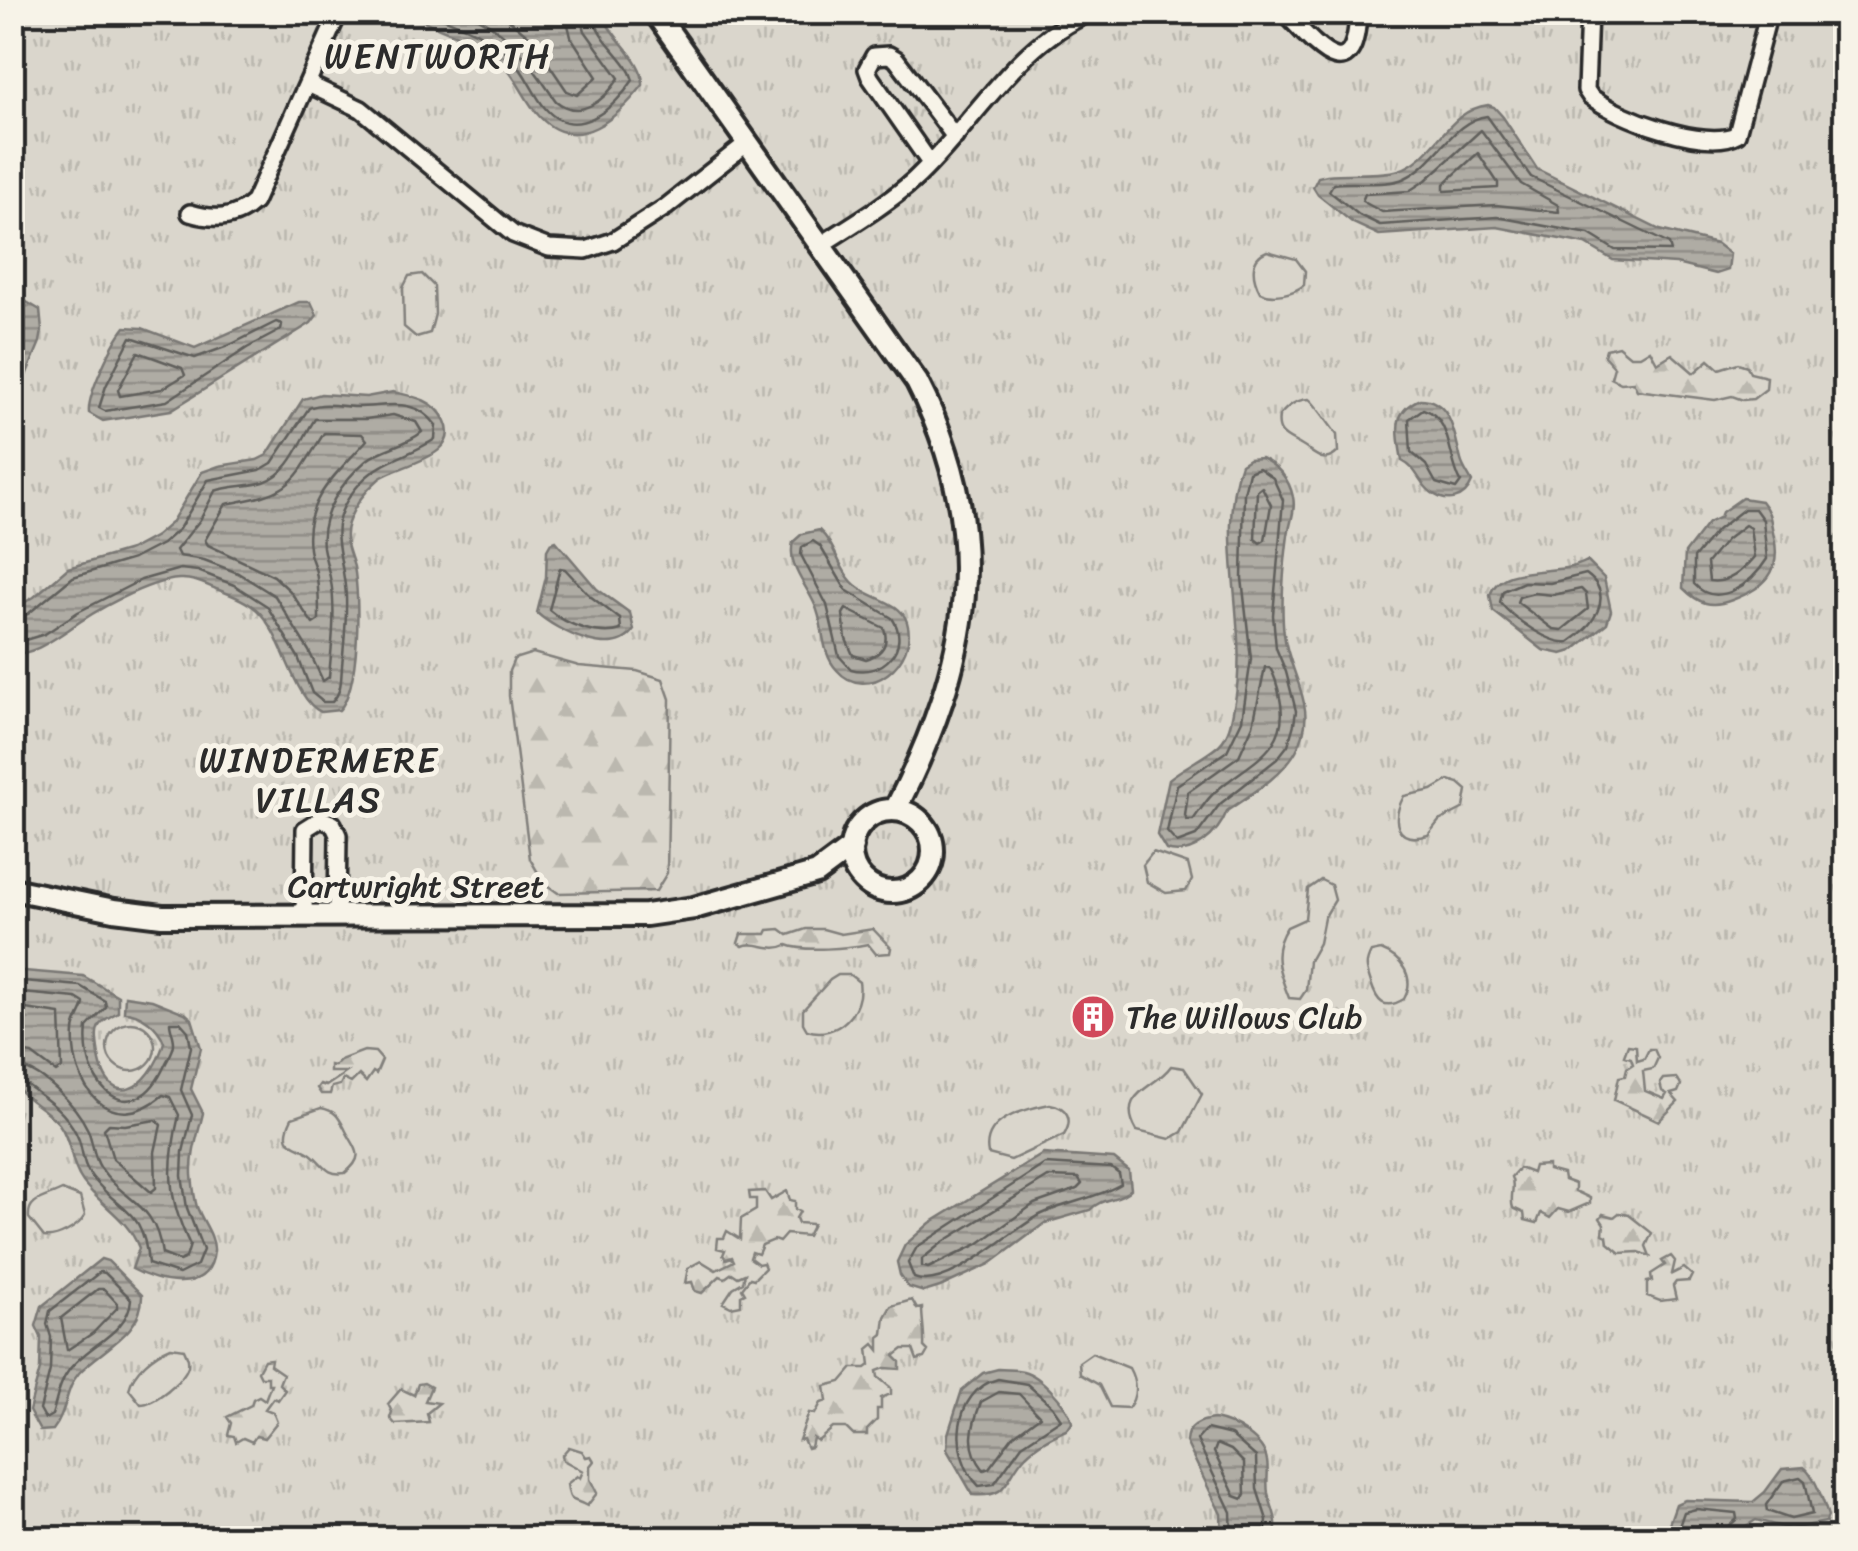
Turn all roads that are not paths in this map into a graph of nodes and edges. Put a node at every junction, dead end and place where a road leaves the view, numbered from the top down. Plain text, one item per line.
1 (339, 12) edge
2 (655, 12) edge
3 (1092, 12) edge
4 (1284, 12) edge
5 (1358, 12) edge
6 (1589, 12) edge
7 (1769, 12) edge
8 (308, 84) junction
9 (955, 137) junction
10 (746, 144) junction
11 (930, 162) junction
12 (190, 213) dead end
13 (819, 246) junction
14 (922, 757) junction
15 (896, 810) junction
16 (919, 819) junction
17 (852, 847) junction
18 (858, 872) junction
19 (817, 873) junction
20 (12, 889) edge
21 (304, 916) junction
22 (337, 916) junction

1 - 8 street
2 - 10 street
3 - 9 street
4 - 5 street
6 - 7 street
8 - 10 street
8 - 12 street
9 - 11 street
9 - 11 street
10 - 13 street
11 - 13 street
13 - 14 street
14 - 15 street
14 - 16 street
15 - 16 street
15 - 17 street
16 - 18 street
17 - 18 street
17 - 19 street, Cartwright Street
18 - 19 street, Cartwright Street
19 - 22 street, Cartwright Street
20 - 21 street, Cartwright Street
21 - 22 street, Cartwright Street
21 - 22 street

